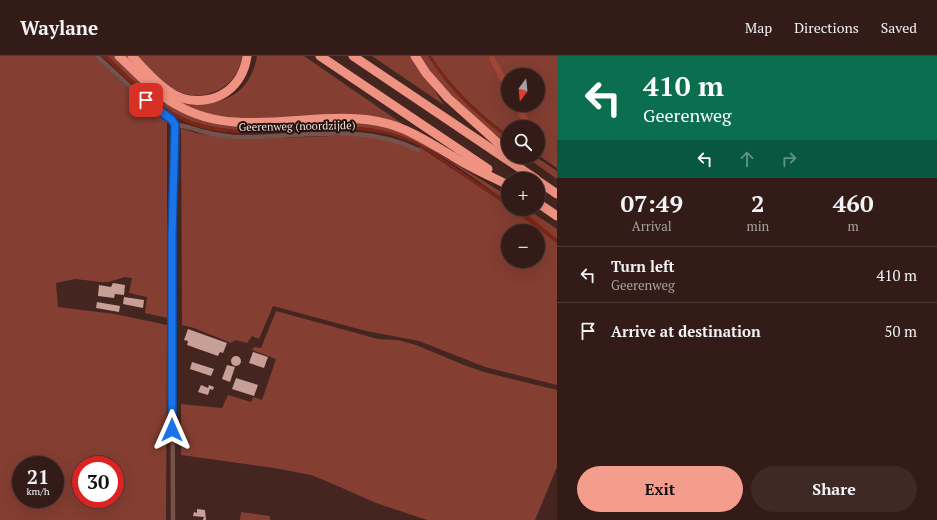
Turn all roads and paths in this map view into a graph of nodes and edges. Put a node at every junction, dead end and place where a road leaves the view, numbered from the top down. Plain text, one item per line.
1 (97, 56) edge
2 (119, 56) edge
3 (132, 56) edge
4 (247, 56) edge
5 (320, 56) edge
6 (354, 56) edge
7 (415, 56) edge
8 (175, 125) junction
9 (501, 146) edge
10 (418, 150) dead end
11 (521, 164) edge
12 (526, 172) edge
13 (530, 172) edge
14 (501, 179) edge
15 (501, 181) edge
16 (545, 185) edge
17 (557, 194) edge
18 (545, 208) edge
19 (557, 216) edge
20 (173, 520) edge

1 - 8 street
2 - 15 highway
3 - 4 highway
5 - 14 highway
6 - 12 highway
7 - 9 highway
8 - 10 street, Geerenweg (noordzijde)
8 - 20 street
11 - 13 highway
16 - 17 highway
18 - 19 highway

